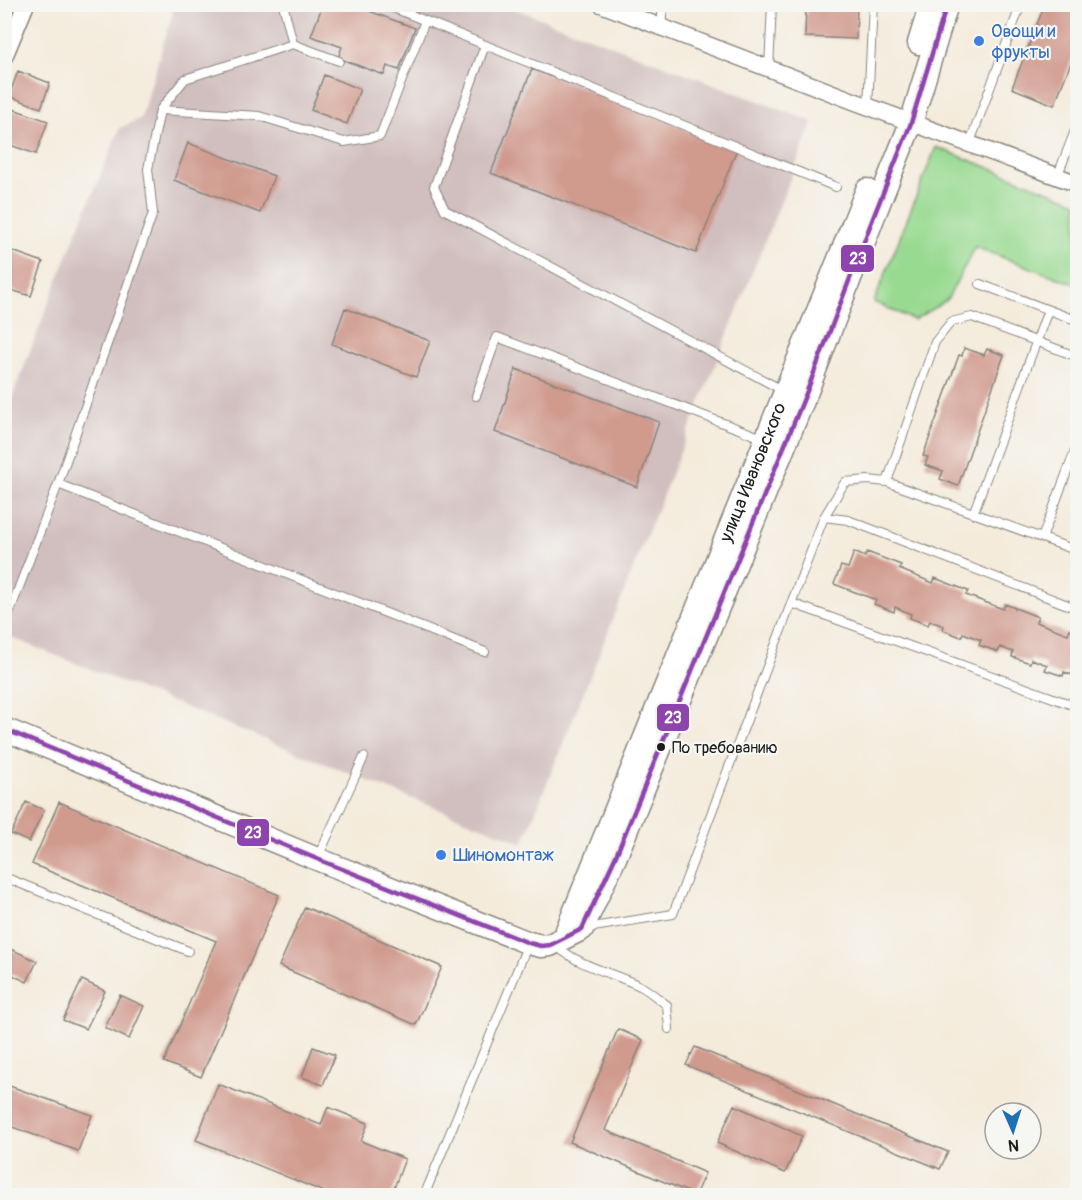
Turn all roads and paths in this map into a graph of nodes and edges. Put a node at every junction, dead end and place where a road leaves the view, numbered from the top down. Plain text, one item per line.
1 (27, 4) edge
2 (283, 4) edge
3 (384, 4) edge
4 (601, 4) edge
5 (663, 4) edge
6 (772, 4) edge
7 (873, 4) edge
8 (931, 4) edge
9 (947, 4) edge
10 (1021, 4) edge
11 (425, 21) junction
12 (662, 28) junction
13 (293, 44) junction
14 (485, 45) junction
15 (4, 57) edge
16 (339, 61) dead end
17 (769, 69) junction
18 (864, 106) junction
19 (160, 110) junction
20 (904, 121) junction
21 (1077, 123) edge
22 (969, 145) junction
23 (1058, 177) junction
24 (1077, 184) edge
25 (836, 187) dead end
26 (980, 284) dead end
27 (1048, 310) junction
28 (1077, 321) edge
29 (1037, 341) junction
30 (1077, 357) edge
31 (785, 392) junction
32 (476, 396) dead end
33 (765, 440) junction
34 (1077, 443) edge
35 (887, 483) junction
36 (58, 484) junction
37 (973, 514) junction
38 (824, 517) junction
39 (1042, 538) junction
40 (1077, 551) edge
41 (791, 603) junction
42 (1077, 609) edge
43 (4, 627) edge
44 (485, 652) dead end
45 (1077, 707) edge
46 (4, 729) edge
47 (364, 757) dead end
48 (317, 859) junction
49 (4, 877) edge
50 (567, 937) junction
51 (529, 943) junction
52 (188, 951) dead end
53 (669, 1029) dead end
54 (424, 1196) edge

1 - 15 street
2 - 13 lane
3 - 11 lane
4 - 12 street
5 - 12 lane
6 - 17 lane
7 - 18 lane
8 - 20 street, улица Ивановского
9 - 20 street, улица Ивановского
10 - 22 lane
11 - 14 lane
11 - 19 lane
12 - 17 street
13 - 16 lane
13 - 19 lane
14 - 25 lane
14 - 31 lane
17 - 18 street
18 - 20 street
19 - 36 lane
20 - 22 street
20 - 31 street, улица Ивановского
20 - 50 street, улица Ивановского
21 - 23 lane
22 - 23 street
23 - 24 street
26 - 27 lane
27 - 28 lane
27 - 29 lane
29 - 30 lane
29 - 35 lane
29 - 37 lane
31 - 33 street, улица Ивановского
32 - 33 lane
33 - 50 street, улица Ивановского
34 - 39 lane
35 - 37 lane
35 - 38 lane
36 - 43 lane
36 - 44 lane
37 - 39 lane
38 - 41 lane
38 - 42 lane
39 - 40 lane
41 - 45 lane
41 - 50 lane
46 - 48 street
47 - 48 lane
48 - 51 street
49 - 52 lane
50 - 51 street
50 - 53 lane
51 - 54 lane

